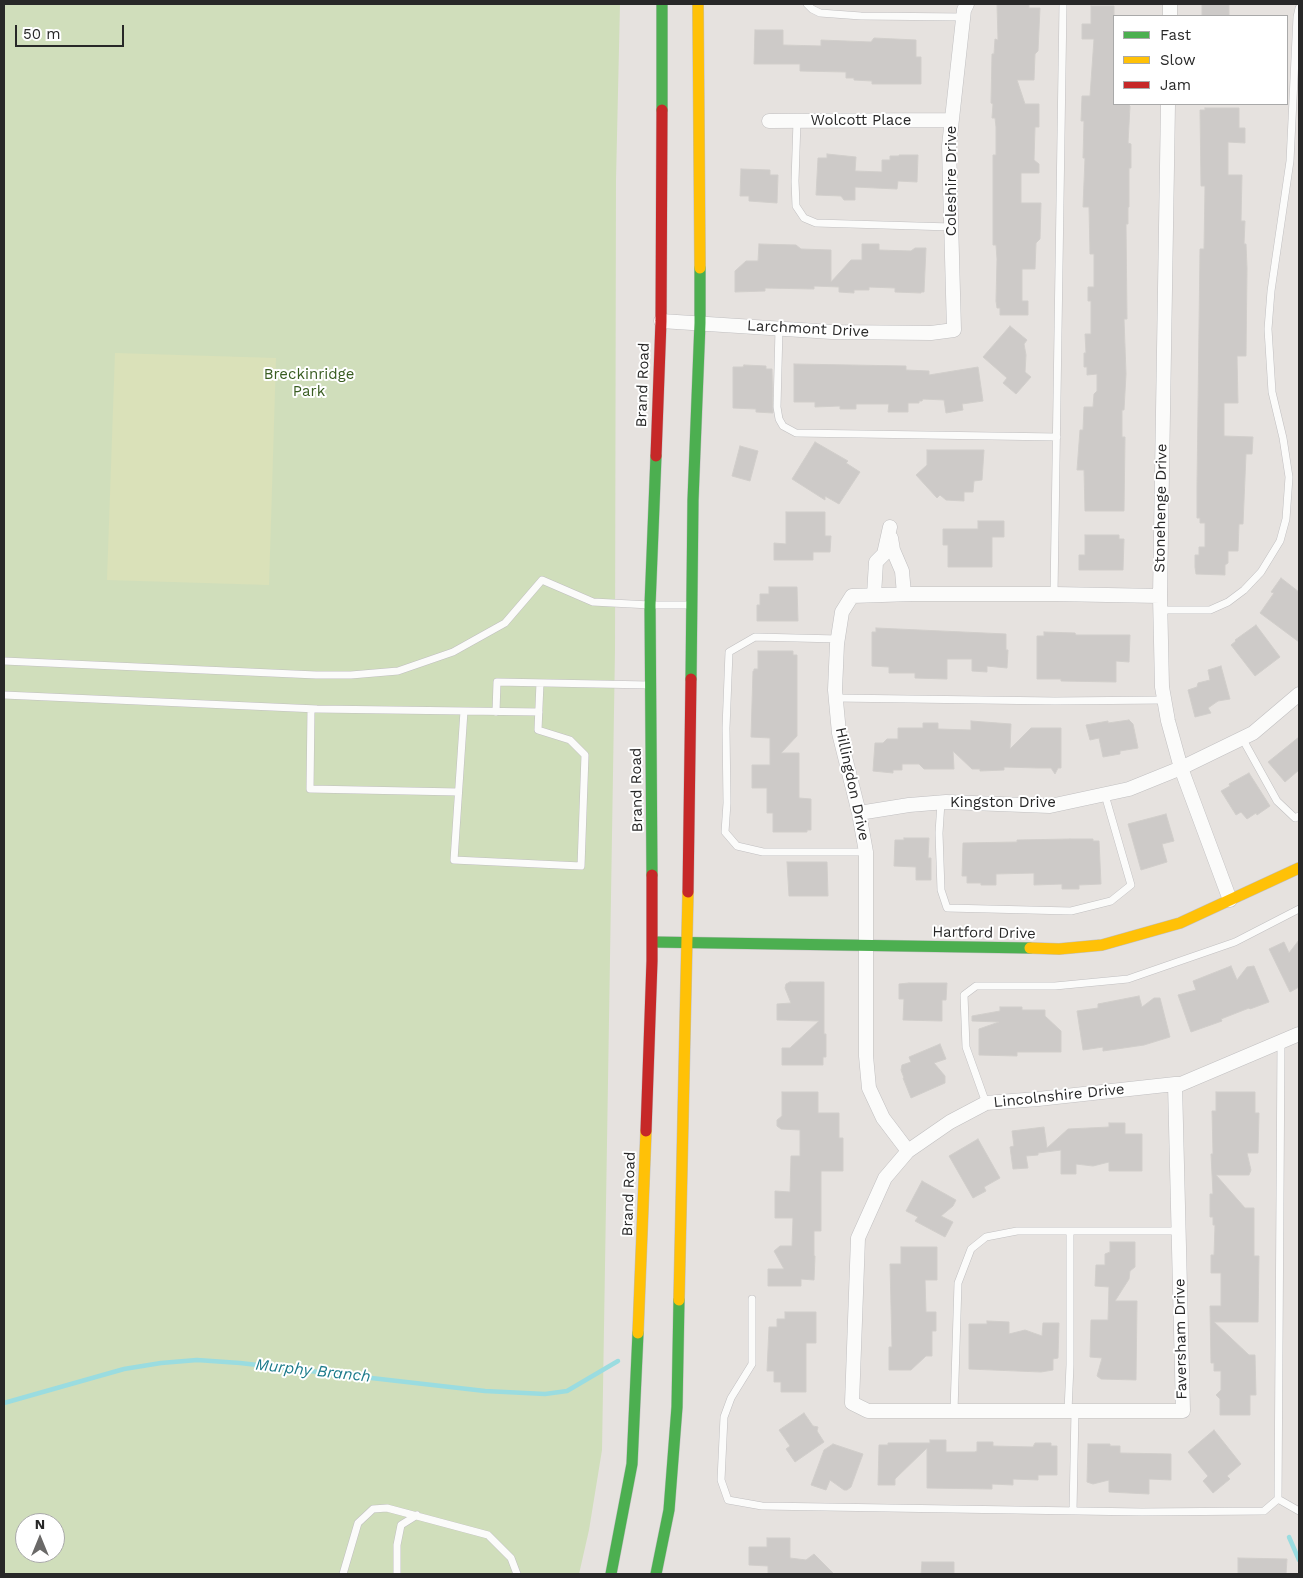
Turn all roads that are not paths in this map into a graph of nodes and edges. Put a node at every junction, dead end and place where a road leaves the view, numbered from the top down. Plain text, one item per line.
1 (662, 4) edge
2 (698, 4) edge
3 (807, 4) edge
4 (1063, 4) edge
5 (1299, 8) edge
6 (966, 10) edge
7 (1168, 105) edge
8 (952, 120) junction
9 (769, 121) dead end
10 (797, 121) junction
11 (951, 227) junction
12 (661, 321) junction
13 (700, 323) junction
14 (779, 329) junction
15 (954, 330) joint
16 (1057, 437) junction
17 (904, 594) junction
18 (1054, 594) junction
19 (874, 595) junction
20 (1160, 603) junction
21 (650, 605) junction
22 (692, 605) junction
23 (838, 639) junction
24 (4, 661) edge
25 (540, 683) junction
26 (651, 686) junction
27 (1299, 694) edge
28 (4, 695) edge
29 (836, 698) junction
30 (1165, 700) junction
31 (312, 709) junction
32 (464, 711) junction
33 (496, 712) junction
34 (539, 712) junction
35 (1242, 738) junction
36 (1181, 768) junction
37 (458, 792) junction
38 (1105, 795) junction
39 (941, 802) junction
40 (859, 813) junction
41 (1299, 816) edge
42 (866, 852) junction
43 (1299, 868) edge
44 (1230, 900) junction
45 (1299, 909) edge
46 (653, 942) junction
47 (686, 942) junction
48 (865, 945) junction
49 (1299, 1034) edge
50 (1281, 1043) junction
51 (1175, 1084) junction
52 (986, 1103) junction
53 (908, 1151) junction
54 (1070, 1231) junction
55 (1179, 1231) junction
56 (752, 1299) dead end
57 (852, 1403) joint
58 (954, 1411) junction
59 (1072, 1411) junction
60 (1278, 1499) junction
61 (1073, 1511) junction
62 (1299, 1511) edge
63 (417, 1515) junction
64 (343, 1574) edge
65 (397, 1574) edge
66 (517, 1574) edge
67 (611, 1574) edge
68 (656, 1574) edge

1 - 12 main road, Brand Road
2 - 13 main road
3 - 6 lane
4 - 16 lane
5 - 20 lane
6 - 8 street, Coleshire Drive
7 - 20 street, Stonehenge Drive
8 - 10 street, Wolcott Place
8 - 11 street, Coleshire Drive
9 - 10 street, Wolcott Place
10 - 11 lane
11 - 15 street, Coleshire Drive
12 - 13 street, Larchmont Drive
12 - 21 main road, Brand Road
13 - 14 street, Larchmont Drive
13 - 22 main road
14 - 15 street, Larchmont Drive
14 - 16 lane
16 - 18 lane
17 - 18 street, Hillingdon Drive
17 - 19 street, Hillingdon Drive
17 - 19 street
18 - 20 street, Hillingdon Drive
19 - 23 street, Hillingdon Drive
20 - 30 street, Stonehenge Drive
21 - 22 lane
21 - 24 lane
21 - 26 main road, Brand Road
22 - 47 main road
23 - 29 street, Hillingdon Drive
23 - 42 lane
25 - 26 lane
25 - 33 lane
25 - 34 lane
26 - 46 main road, Brand Road
27 - 35 street, Kingston Drive
28 - 31 lane
29 - 30 lane
29 - 40 street, Hillingdon Drive
30 - 36 street, Stonehenge Drive
31 - 32 lane
31 - 37 lane
32 - 33 lane
32 - 37 lane
33 - 34 lane
34 - 37 lane
35 - 36 street, Kingston Drive
35 - 41 lane
36 - 38 street, Kingston Drive
36 - 44 street, Stonehenge Drive
38 - 39 street, Kingston Drive
38 - 39 lane
39 - 40 street, Kingston Drive
40 - 42 street, Hillingdon Drive
42 - 48 street, Hillingdon Drive
43 - 44 main road, Hartford Drive
44 - 48 main road, Hartford Drive
45 - 52 lane
46 - 47 main road, Hartford Drive
46 - 67 main road, Brand Road
47 - 48 main road, Hartford Drive
47 - 68 main road
48 - 53 street, Hillingdon Drive
49 - 50 street, Lincolnshire Drive
50 - 51 street, Lincolnshire Drive
50 - 60 lane
51 - 52 street, Lincolnshire Drive
51 - 55 street, Faversham Drive
52 - 53 street, Lincolnshire Drive
53 - 57 street, Lincolnshire Drive
54 - 55 lane
54 - 58 lane
54 - 59 lane
55 - 59 street, Faversham Drive
56 - 61 lane
57 - 58 street, Faversham Drive
58 - 59 street, Faversham Drive
59 - 61 lane
60 - 61 lane
60 - 62 lane
63 - 64 lane
63 - 65 lane
63 - 66 lane

